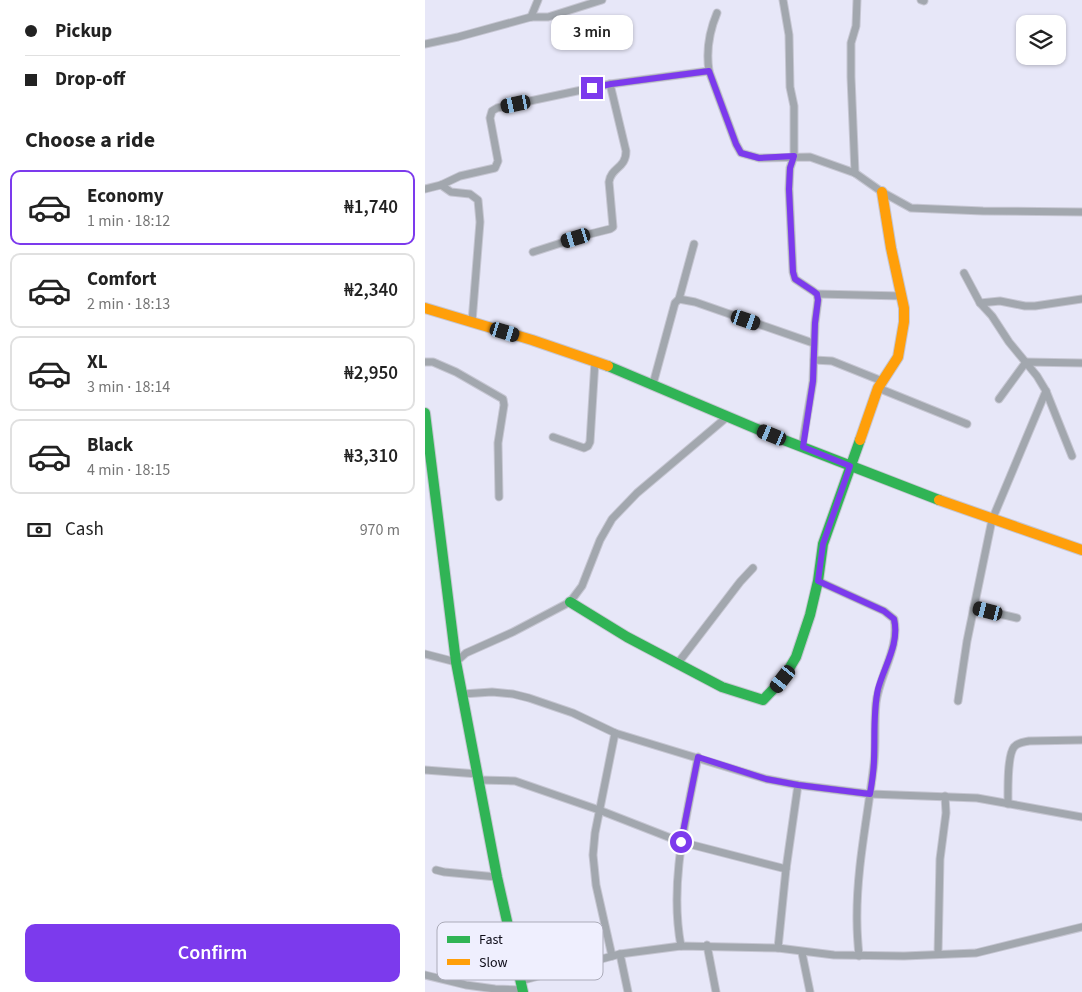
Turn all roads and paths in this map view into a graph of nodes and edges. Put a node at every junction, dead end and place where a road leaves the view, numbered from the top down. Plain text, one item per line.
1 (538, 0) edge
2 (602, 0) edge
3 (783, 0) edge
4 (857, 0) edge
5 (717, 13) dead end
6 (531, 16) junction
7 (425, 44) edge
8 (709, 71) junction
9 (611, 84) junction
10 (794, 156) junction
11 (855, 173) junction
12 (441, 185) junction
13 (425, 188) edge
14 (882, 192) junction
15 (1082, 212) edge
16 (694, 244) dead end
17 (533, 252) dead end
18 (964, 273) dead end
19 (817, 294) junction
20 (902, 296) junction
21 (679, 299) junction
22 (1082, 299) edge
23 (980, 303) junction
24 (425, 308) edge
25 (472, 322) junction
26 (813, 343) junction
27 (813, 360) junction
28 (595, 361) junction
29 (425, 362) edge
30 (1026, 362) junction
31 (1082, 363) edge
32 (653, 384) junction
33 (880, 384) junction
34 (1046, 391) junction
35 (999, 399) dead end
36 (425, 412) edge
37 (727, 417) junction
38 (967, 424) dead end
39 (553, 437) dead end
40 (803, 447) junction
41 (1073, 456) dead end
42 (850, 466) junction
43 (499, 497) dead end
44 (992, 520) junction
45 (1082, 550) edge
46 (753, 568) dead end
47 (818, 581) junction
48 (570, 602) junction
49 (974, 608) junction
50 (1017, 618) dead end
51 (425, 654) edge
52 (456, 662) junction
53 (678, 663) junction
54 (463, 694) junction
55 (958, 701) dead end
56 (615, 732) junction
57 (1082, 740) edge
58 (698, 757) junction
59 (425, 770) edge
60 (478, 777) junction
61 (798, 785) junction
62 (870, 794) junction
63 (945, 796) junction
64 (1008, 804) junction
65 (599, 810) junction
66 (1082, 818) edge
67 (681, 842) junction
68 (786, 869) junction
69 (435, 870) dead end
70 (497, 877) junction
71 (507, 922) edge
72 (1082, 928) edge
73 (681, 946) junction
74 (707, 946) junction
75 (778, 948) junction
76 (803, 953) junction
77 (620, 954) junction
78 (938, 954) junction
79 (613, 956) junction
80 (859, 956) junction
81 (603, 960) edge
82 (444, 980) edge
83 (545, 980) edge
84 (522, 988) edge
85 (627, 992) edge
86 (717, 992) edge
87 (810, 992) edge

1 - 6 street
2 - 6 street
3 - 10 street
4 - 11 street
5 - 8 street
6 - 7 street
8 - 9 street
8 - 10 street
9 - 12 street
9 - 17 street
10 - 11 street
10 - 19 street
11 - 14 street
12 - 13 street
12 - 25 street
14 - 15 street
14 - 20 street
16 - 21 street
18 - 23 street
19 - 20 street
19 - 26 street
20 - 33 street
21 - 26 street
21 - 32 street
22 - 23 street
23 - 30 street
24 - 25 street
25 - 28 street
26 - 27 street
27 - 33 street
27 - 40 street
28 - 32 street
28 - 39 street
29 - 43 street
30 - 31 street
30 - 34 street
30 - 35 street
32 - 37 street
33 - 38 street
33 - 42 street
34 - 41 street
34 - 44 street
36 - 52 street
37 - 40 street
37 - 48 street
40 - 42 street
42 - 44 street
42 - 47 street
44 - 45 street
44 - 49 street
46 - 53 street
47 - 53 street
47 - 62 street
48 - 52 street
48 - 53 street
49 - 50 street
49 - 55 street
51 - 52 street
52 - 54 street
54 - 56 street
54 - 60 street
56 - 58 street
56 - 65 street
57 - 64 street
58 - 61 street
58 - 67 street
59 - 60 street
60 - 65 street
60 - 70 street
61 - 62 street
61 - 68 street
62 - 63 street
62 - 80 street
63 - 64 street
63 - 78 street
64 - 66 street
65 - 67 street
65 - 79 street
67 - 68 street
67 - 73 street
68 - 75 street
69 - 70 street
70 - 71 street
72 - 78 street
73 - 74 street
73 - 77 street
74 - 75 street
74 - 86 street
75 - 76 street
76 - 80 street
76 - 87 street
77 - 79 street
77 - 85 street
78 - 80 street
79 - 81 street
82 - 84 street
83 - 84 street

